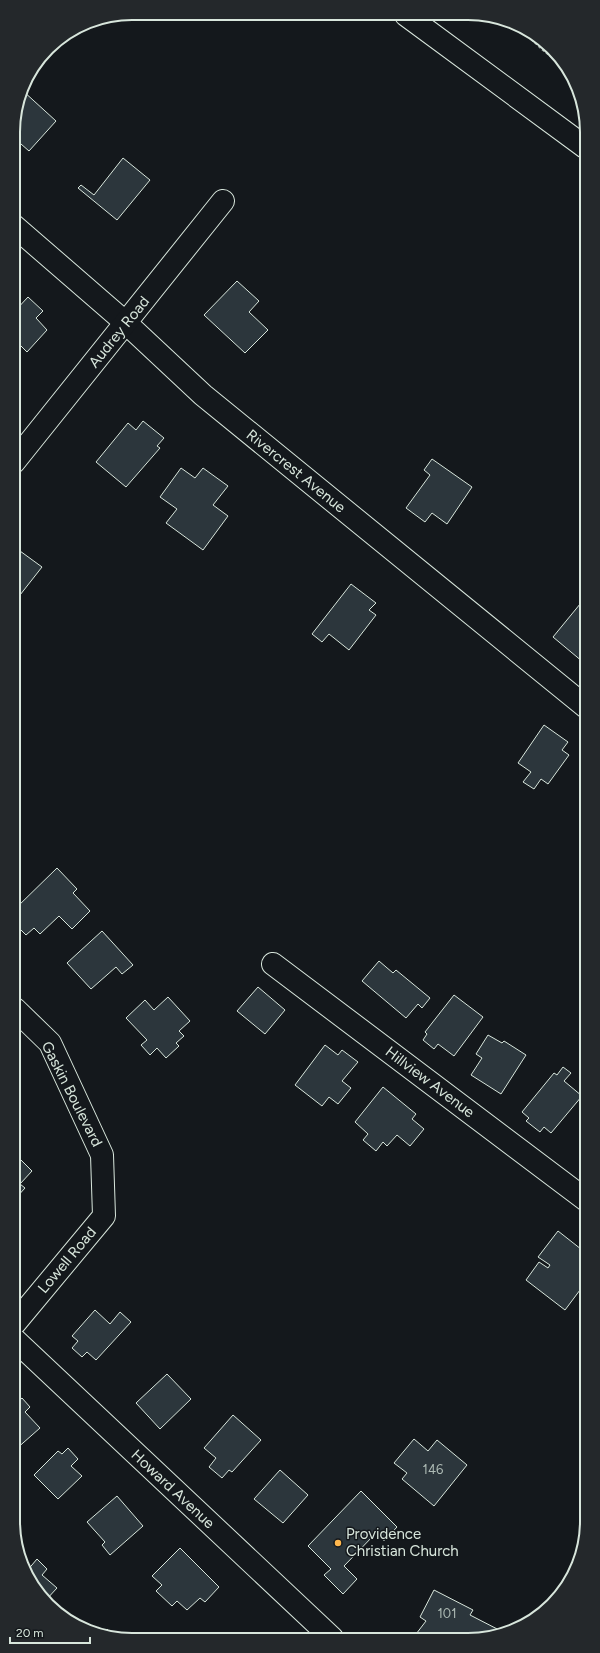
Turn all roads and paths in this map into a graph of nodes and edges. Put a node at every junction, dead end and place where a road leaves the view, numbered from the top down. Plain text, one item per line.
1 (413, 20) edge
2 (535, 42) edge
3 (547, 53) edge
4 (580, 143) edge
5 (223, 200) dead end
6 (20, 231) edge
7 (126, 323) junction
8 (20, 455) edge
9 (580, 702) edge
10 (273, 964) dead end
11 (20, 1014) edge
12 (580, 1195) edge
13 (104, 1216) joint
14 (20, 1317) edge
15 (20, 1345) edge
16 (327, 1633) edge

1 - 4 street
2 - 3 path
5 - 7 street, Audrey Road
6 - 7 street, Rivercrest Avenue
7 - 8 street, Audrey Road
7 - 9 street, Rivercrest Avenue
10 - 12 street, Hillview Avenue
11 - 13 street, Gaskin Boulevard
13 - 14 street, Lowell Road
15 - 16 street, Howard Avenue

